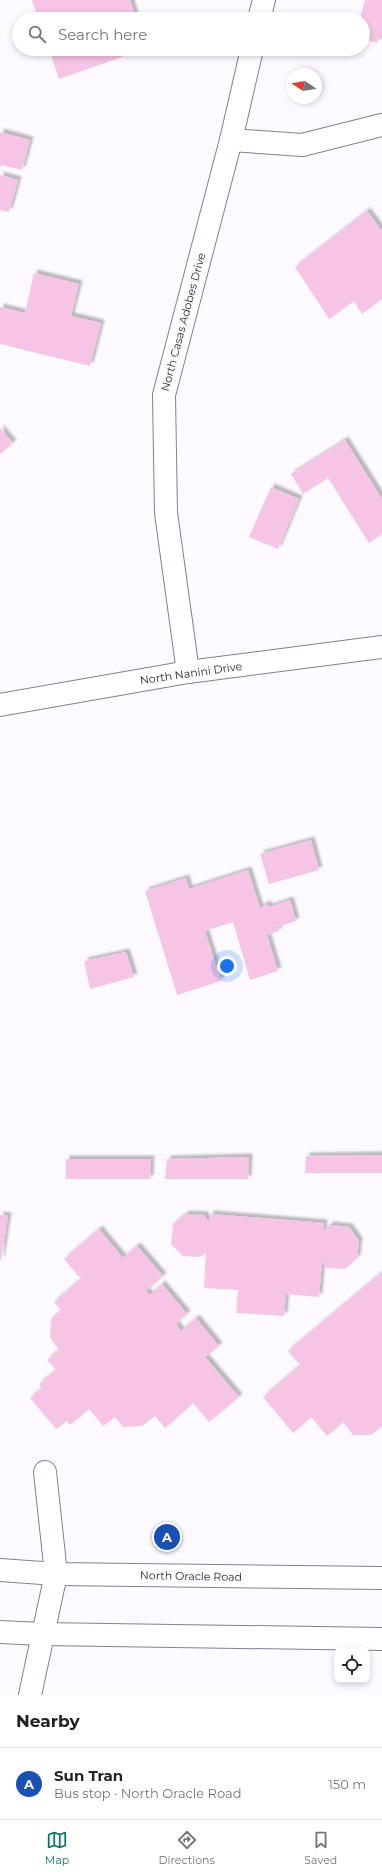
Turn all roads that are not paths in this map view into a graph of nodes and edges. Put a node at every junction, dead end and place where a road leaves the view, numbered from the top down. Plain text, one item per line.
1 (264, 0) edge
2 (261, 12) edge
3 (250, 56) edge
4 (382, 125) edge
5 (231, 140) junction
6 (382, 647) edge
7 (188, 672) junction
8 (0, 705) edge
9 (45, 1472) dead end
10 (0, 1570) edge
11 (56, 1574) junction
12 (382, 1578) edge
13 (0, 1632) edge
14 (42, 1634) junction
15 (382, 1639) edge
16 (30, 1695) edge

1 - 2 main road
3 - 5 main road, North Casas Adobes Drive
4 - 5 main road
5 - 7 main road, North Casas Adobes Drive
6 - 7 main road, North Nanini Drive
7 - 8 main road, North Nanini Drive
9 - 11 main road
10 - 11 main road, North Oracle Road
11 - 12 main road, North Oracle Road
11 - 14 main road
13 - 14 main road
14 - 15 main road
14 - 16 main road

